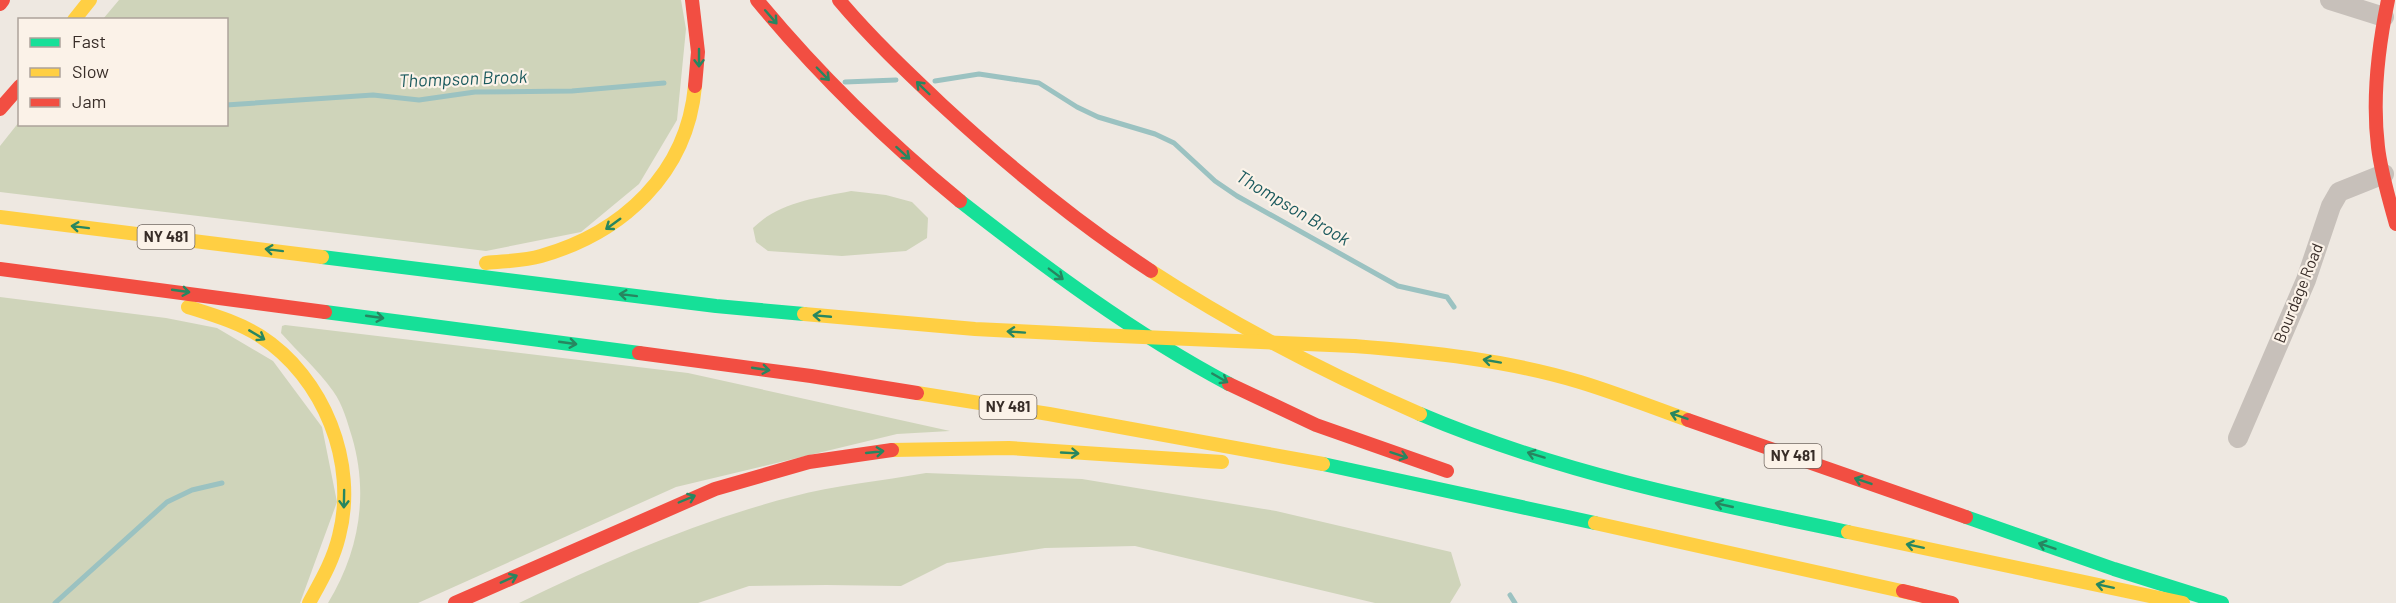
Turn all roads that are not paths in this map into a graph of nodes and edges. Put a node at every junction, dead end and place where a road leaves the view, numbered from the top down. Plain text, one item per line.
1 (3, 0) edge
2 (90, 0) edge
3 (692, 0) edge
4 (757, 0) edge
5 (839, 0) edge
6 (2330, 0) edge
7 (0, 4) edge
8 (2386, 9) edge
9 (76, 18) edge
10 (18, 88) edge
11 (0, 109) edge
12 (2384, 174) junction
13 (0, 217) edge
14 (2396, 225) edge
15 (332, 257) junction
16 (0, 268) edge
17 (82, 278) junction
18 (2238, 438) dead end
19 (1355, 470) junction
20 (1459, 475) dead end
21 (1514, 491) dead end
22 (1924, 596) junction
23 (309, 603) edge
24 (455, 603) edge
25 (1952, 603) edge
26 (2183, 603) edge
27 (2223, 603) edge

1 - 7 main road
2 - 9 main road
3 -> 15 main road
4 -> 20 main road
26 -> 5 main road
6 - 8 street
8 - 12 main road
10 - 11 main road
12 - 14 main road
12 - 18 street, Bourdage Road
15 -> 13 main road, NY 481
27 -> 15 main road, NY 481, bridge
16 - 17 main road, NY 481
17 -> 19 main road, NY 481
17 -> 23 main road
19 - 22 main road, NY 481
24 -> 19 main road
21 - 22 main road
22 - 25 main road

